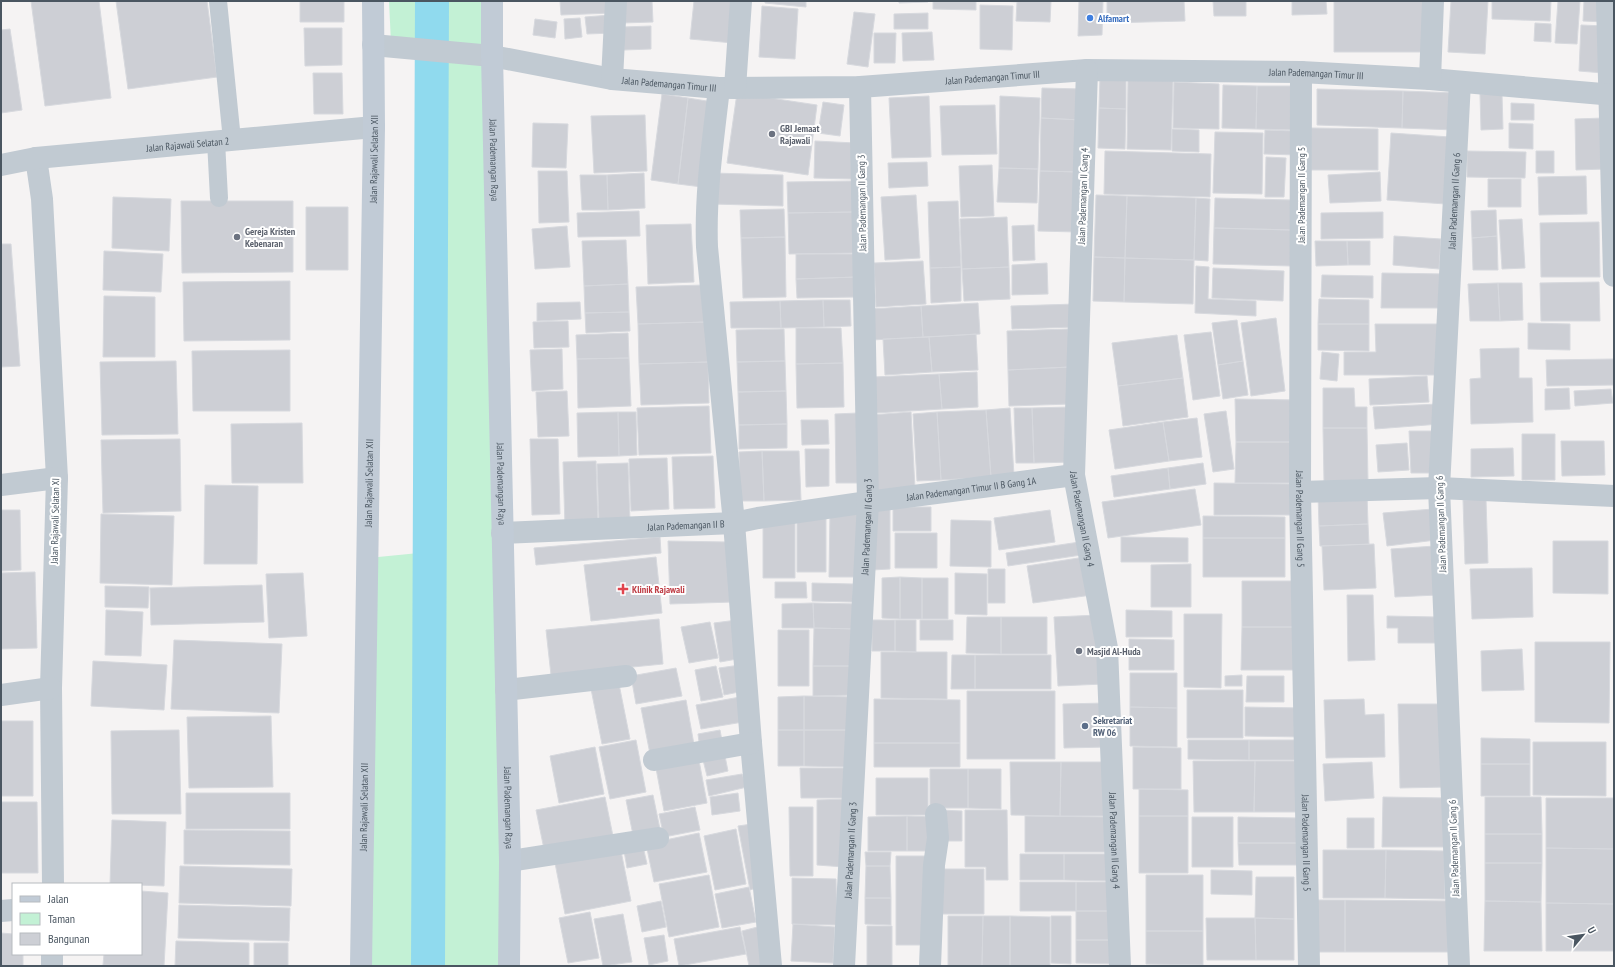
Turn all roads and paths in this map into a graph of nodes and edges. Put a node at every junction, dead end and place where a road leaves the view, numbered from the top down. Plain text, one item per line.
1 (218, 1) edge
2 (373, 1) edge
3 (492, 1) edge
4 (616, 1) edge
5 (741, 1) edge
6 (1433, 1) edge
7 (1606, 1) edge
8 (373, 45) junction
9 (482, 55) junction
10 (1087, 70) junction
11 (1301, 72) junction
12 (612, 79) junction
13 (1430, 79) junction
14 (1460, 82) junction
15 (860, 87) junction
16 (727, 88) junction
17 (1612, 95) edge
18 (374, 127) junction
19 (224, 140) junction
20 (36, 158) junction
21 (1, 165) edge
22 (219, 198) dead end
23 (1614, 276) edge
24 (1074, 475) junction
25 (57, 478) junction
26 (1, 485) edge
27 (1439, 488) junction
28 (1300, 492) junction
29 (1614, 496) edge
30 (868, 502) junction
31 (734, 523) junction
32 (502, 533) junction
33 (626, 676) dead end
34 (51, 688) junction
35 (506, 690) junction
36 (1, 696) edge
37 (751, 743) junction
38 (654, 760) dead end
39 (936, 814) dead end
40 (658, 838) dead end
41 (510, 861) junction
42 (53, 883) edge
43 (12, 910) edge
44 (1, 912) edge
45 (52, 955) edge
46 (52, 966) edge
47 (361, 966) edge
48 (509, 966) edge
49 (771, 966) edge
50 (844, 966) edge
51 (930, 966) edge
52 (1120, 966) edge
53 (1310, 966) edge
54 (1459, 966) edge

1 - 19 lane
2 - 8 street, Jalan Rajawali Selatan XII
3 - 9 street, Jalan Pademangan Raya
4 - 12 street
5 - 16 street
6 - 13 street
7 - 17 street
8 - 9 street, Jalan Pademangan Timur III
8 - 18 street, Jalan Rajawali Selatan XII
9 - 12 street, Jalan Pademangan Timur III
9 - 32 street, Jalan Pademangan Raya
10 - 11 street, Jalan Pademangan Timur III
10 - 15 street, Jalan Pademangan Timur III
10 - 24 street, Jalan Pademangan II Gang 4
11 - 13 street, Jalan Pademangan Timur III
11 - 28 street, Jalan Pademangan II Gang 5
12 - 16 street, Jalan Pademangan Timur III
13 - 14 street, Jalan Pademangan Timur III
14 - 17 street, Jalan Pademangan Timur III
14 - 27 street, Jalan Pademangan II Gang 6
15 - 16 street, Jalan Pademangan Timur III
15 - 30 street, Jalan Pademangan II Gang 3
16 - 31 street
17 - 23 street
18 - 19 street, Jalan Rajawali Selatan 2
18 - 47 street, Jalan Rajawali Selatan XII
19 - 20 street, Jalan Rajawali Selatan 2
19 - 22 lane
20 - 21 street, Jalan Rajawali Selatan 2
20 - 25 street, Jalan Rajawali Selatan XI
24 - 30 street, Jalan Pademangan Timur II B Gang 1A
24 - 52 street, Jalan Pademangan II Gang 4
25 - 26 street
25 - 34 street, Jalan Rajawali Selatan XI
27 - 28 street
27 - 29 street
27 - 54 street, Jalan Pademangan II Gang 6
28 - 53 street, Jalan Pademangan II Gang 5
30 - 31 street, Jalan Pademangan II B
30 - 50 street, Jalan Pademangan II Gang 3
31 - 32 street, Jalan Pademangan II B
31 - 37 street
32 - 35 street, Jalan Pademangan Raya
33 - 35 street
34 - 36 street
34 - 42 street, Jalan Rajawali Selatan XI
35 - 41 street, Jalan Pademangan Raya
37 - 38 street
37 - 49 street
39 - 51 street
40 - 41 street
41 - 48 street, Jalan Pademangan Raya
43 - 44 street
45 - 46 street

